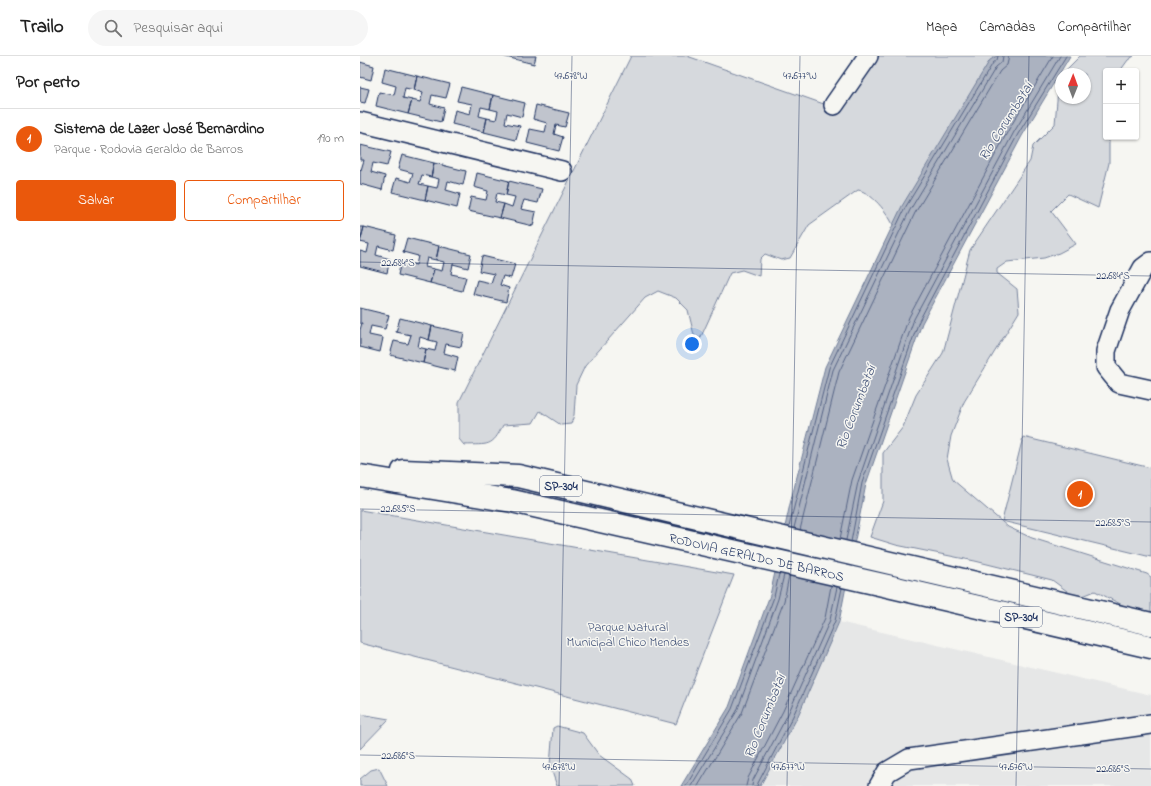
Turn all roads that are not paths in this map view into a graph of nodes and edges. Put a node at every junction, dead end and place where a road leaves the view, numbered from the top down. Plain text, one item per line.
1 (868, 56) edge
2 (834, 105) dead end
3 (360, 122) edge
4 (562, 171) dead end
5 (1151, 262) edge
6 (1151, 390) edge
7 (360, 470) edge
8 (360, 476) edge
9 (1151, 624) edge
10 (1151, 647) edge
11 (1151, 724) edge
12 (879, 786) edge

1 - 2 street
3 - 4 street
5 - 6 street
7 - 9 highway, RODOVIA GERALDO DE BARROS / SP-304
8 - 10 highway, RODOVIA GERALDO DE BARROS / SP-304
11 - 12 street

